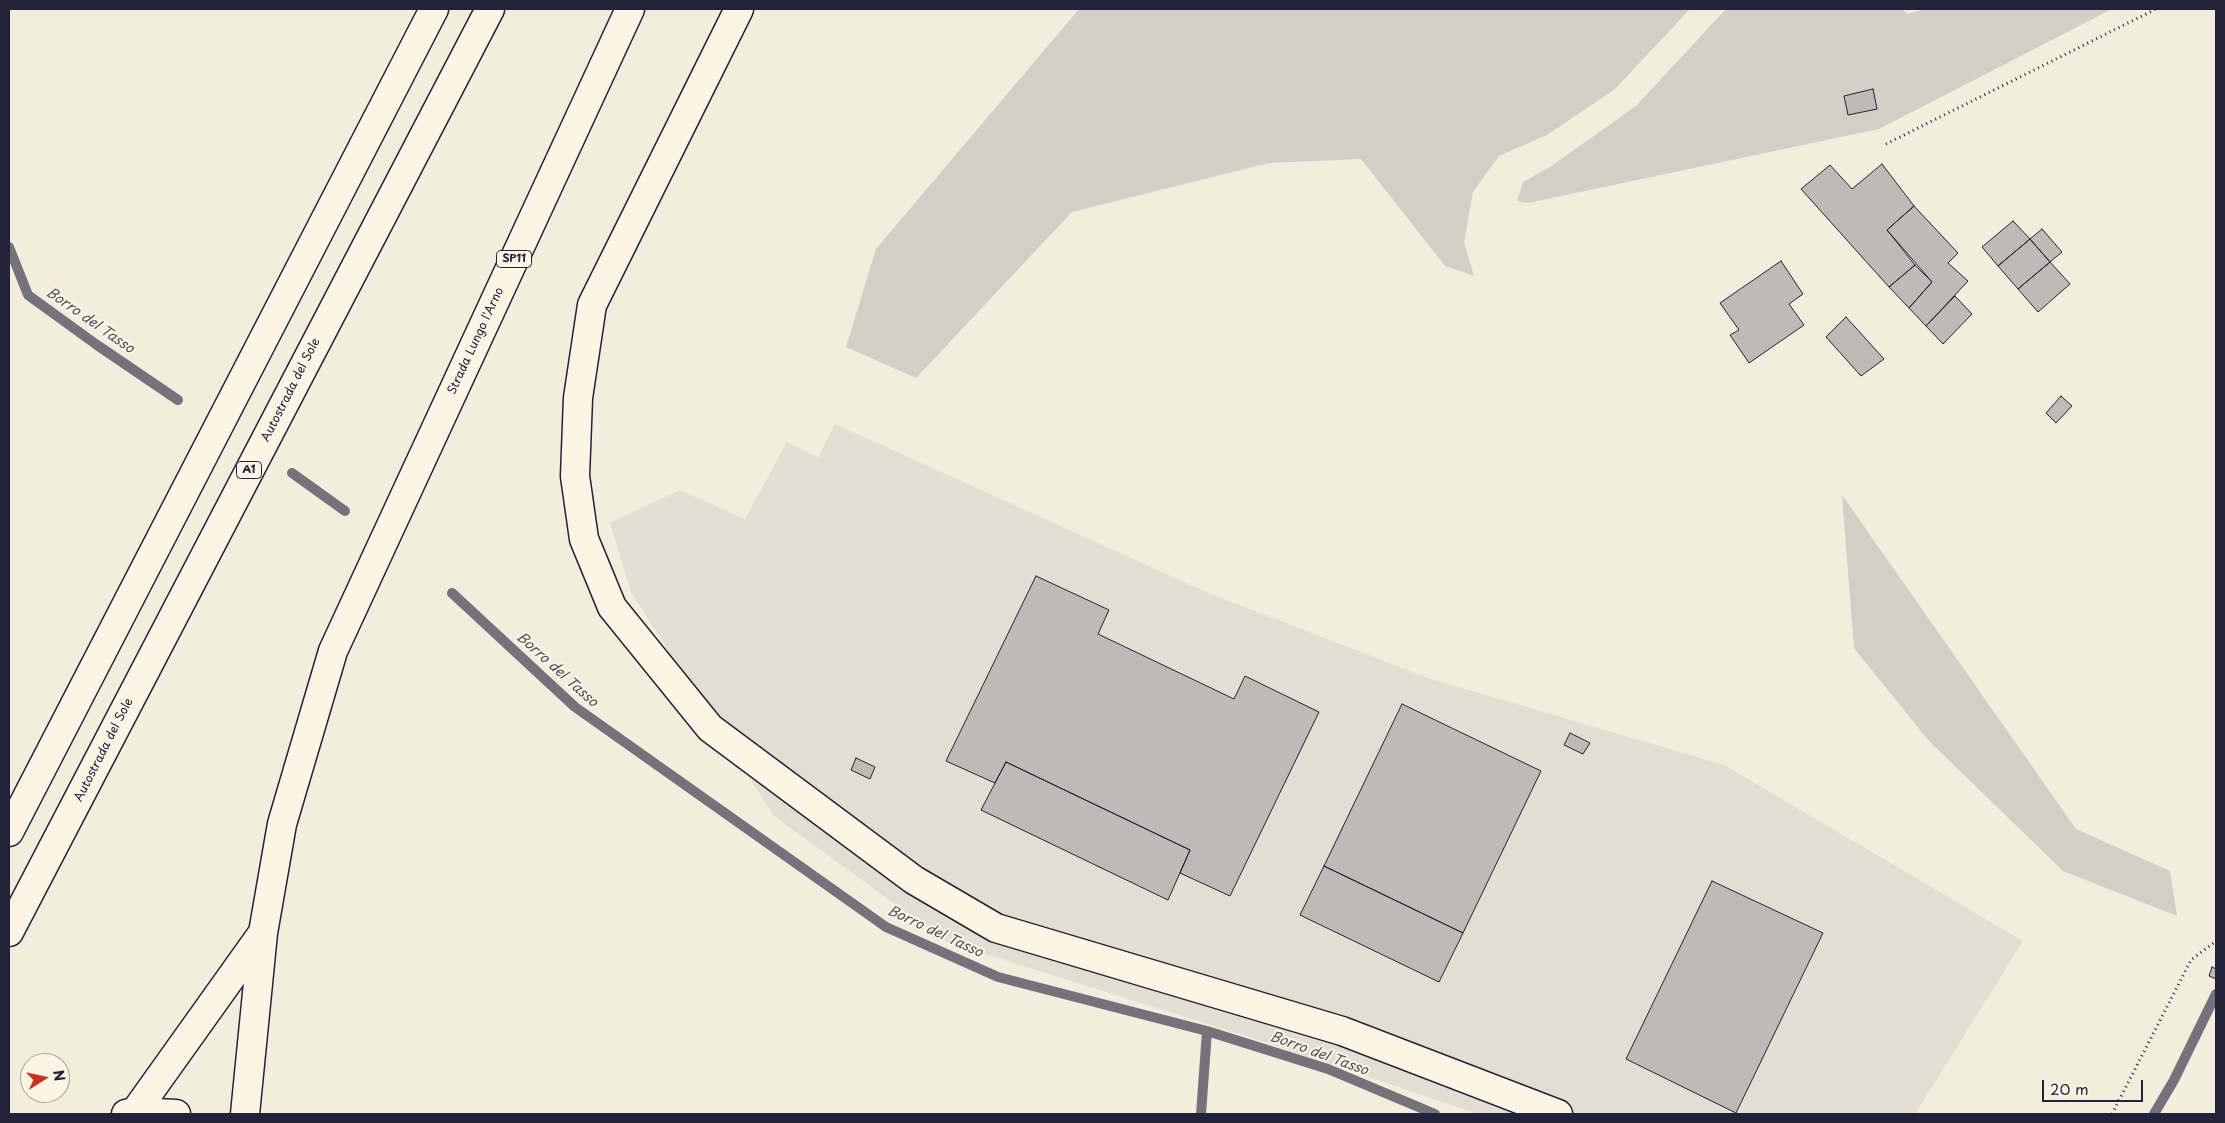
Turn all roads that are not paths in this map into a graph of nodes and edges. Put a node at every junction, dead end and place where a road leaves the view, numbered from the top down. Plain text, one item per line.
1 (434, 9) edge
2 (490, 9) edge
3 (630, 9) edge
4 (739, 9) edge
5 (9, 832) edge
6 (9, 932) edge
7 (263, 933) junction
8 (131, 1113) edge
9 (176, 1114) edge
10 (245, 1114) edge
11 (1558, 1114) edge

1 - 5 main road
2 - 6 main road, Autostrada del Sole / A1
3 - 7 main road, Strada Lungo l'Arno / SP11
4 - 11 main road
7 - 8 main road
7 - 10 main road, Strada Lungo l'Arno
8 - 9 main road

